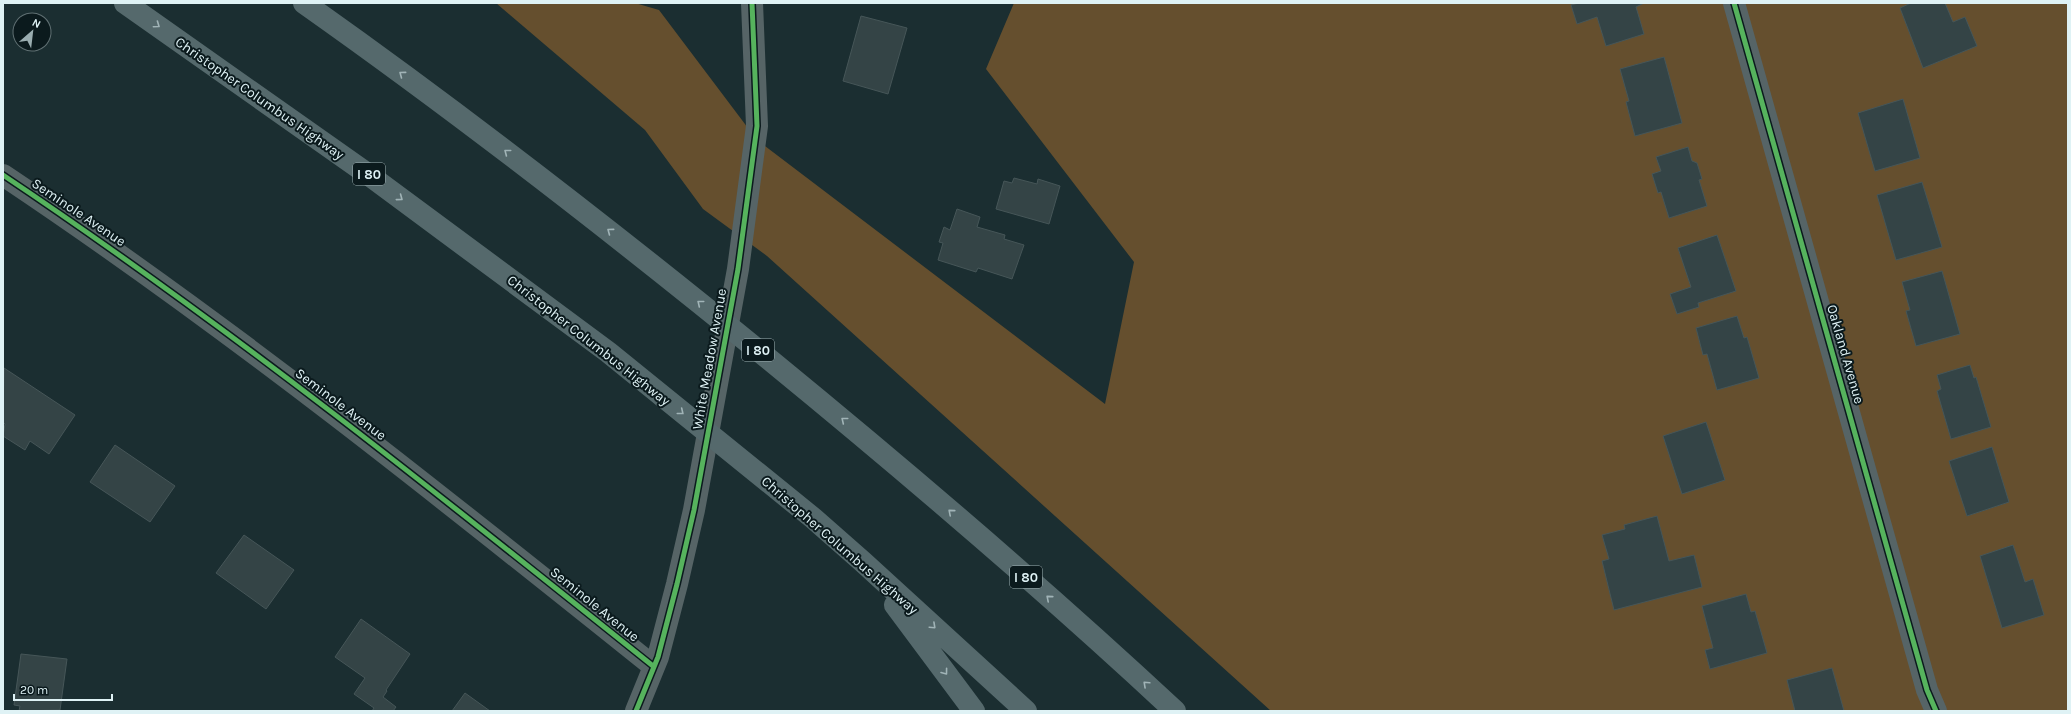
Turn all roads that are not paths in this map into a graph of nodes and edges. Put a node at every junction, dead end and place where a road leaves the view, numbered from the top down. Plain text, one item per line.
1 (125, 3) edge
2 (304, 3) edge
3 (752, 3) edge
4 (1734, 3) edge
5 (3, 175) edge
6 (863, 562) junction
7 (653, 666) junction
8 (636, 711) edge
9 (974, 711) edge
10 (1026, 711) edge
11 (1175, 711) edge
12 (1936, 711) edge

1 -> 6 highway, Christopher Columbus Highway / I 80
11 -> 2 highway, I 80
3 - 7 street, White Meadow Avenue
4 - 12 street, Oakland Avenue
5 - 7 street, Seminole Avenue
6 -> 9 highway
6 -> 10 highway, Christopher Columbus Highway / I 80
7 - 8 street, White Meadow Avenue

